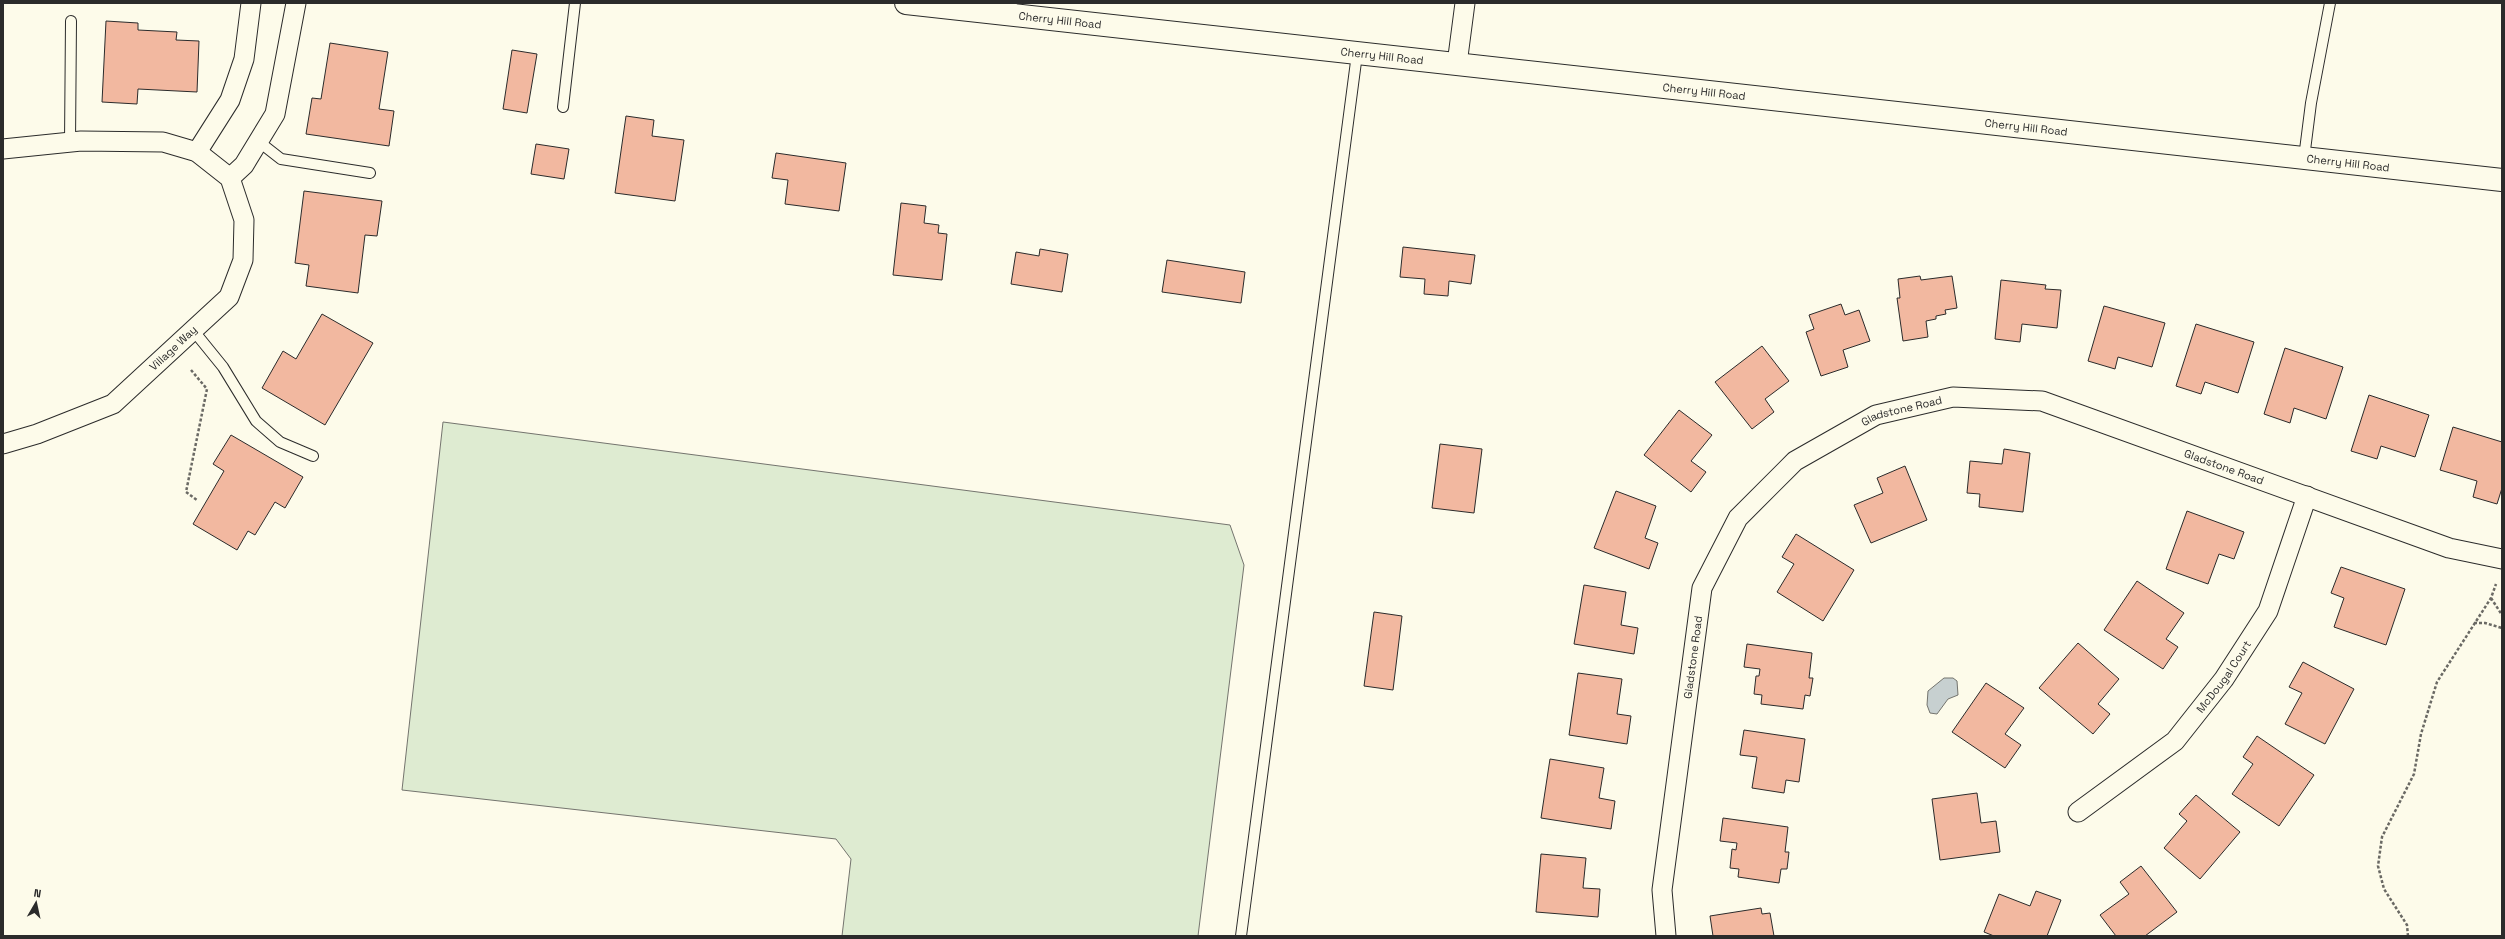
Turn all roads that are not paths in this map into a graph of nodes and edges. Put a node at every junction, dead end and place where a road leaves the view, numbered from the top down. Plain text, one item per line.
1 (251, 3) edge
2 (296, 3) edge
3 (575, 3) edge
4 (906, 3) edge
5 (1465, 3) edge
6 (2330, 3) edge
7 (1018, 9) edge
8 (71, 21) dead end
9 (1357, 54) junction
10 (1457, 64) junction
11 (563, 107) dead end
12 (258, 141) junction
13 (70, 142) junction
14 (3, 150) edge
15 (198, 152) junction
16 (2304, 158) junction
17 (370, 173) dead end
18 (230, 178) junction
19 (2502, 180) edge
20 (193, 330) junction
21 (3, 444) edge
22 (313, 456) dead end
23 (2307, 496) junction
24 (2502, 559) edge
25 (2078, 812) dead end
26 (1241, 936) edge
27 (1666, 936) edge

1 - 15 street
2 - 12 street
3 - 11 lane
4 - 7 main road, Cherry Hill Road
5 - 10 street
6 - 16 lane
7 - 9 main road, Cherry Hill Road
8 - 13 lane
9 - 10 main road, Cherry Hill Road
9 - 26 lane
10 - 16 main road, Cherry Hill Road
12 - 17 lane
12 - 18 street
13 - 14 street
13 - 15 street
15 - 18 street
16 - 19 main road, Cherry Hill Road
18 - 20 street, Village Way
20 - 21 street, Village Way
20 - 22 lane
23 - 24 street, Gladstone Road
23 - 25 street, McDougal Court
23 - 27 street, Gladstone Road

